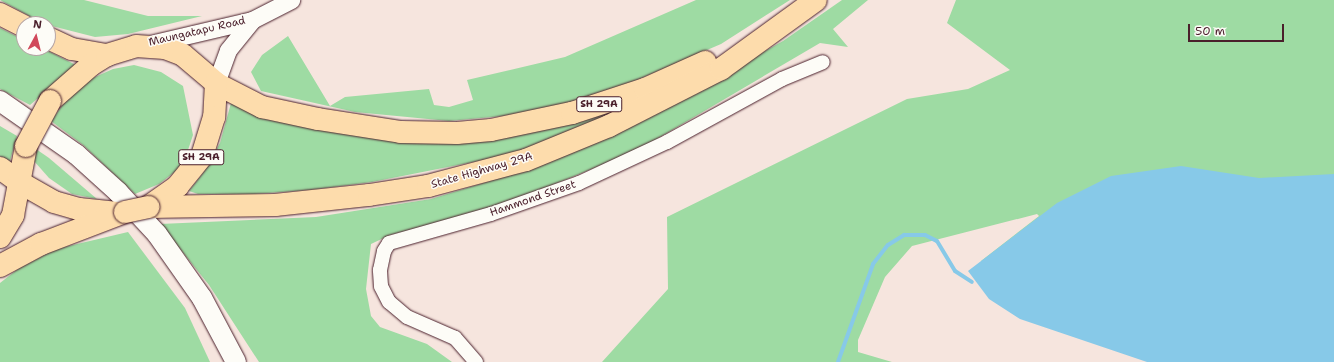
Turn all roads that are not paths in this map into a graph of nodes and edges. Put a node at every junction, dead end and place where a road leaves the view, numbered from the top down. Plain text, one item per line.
1 (291, 0) edge
2 (816, 0) edge
3 (0, 14) edge
4 (252, 20) junction
5 (16, 22) edge
6 (784, 24) junction
7 (56, 42) edge
8 (142, 45) junction
9 (107, 55) junction
10 (823, 62) dead end
11 (216, 84) junction
12 (0, 101) edge
13 (0, 168) edge
14 (19, 182) junction
15 (148, 207) junction
16 (115, 214) junction
17 (0, 237) edge
18 (0, 266) edge
19 (236, 362) edge
20 (476, 362) edge

1 - 4 street, Maungatapu Road
2 - 6 main road, State Highway 29A / SH 29A
3 - 5 main road
4 - 8 street, Maungatapu Road
4 - 11 street, Maungatapu Road
6 - 11 main road, State Highway 29A / SH 29A
6 - 15 main road, State Highway 29A / SH 29A
7 - 9 main road
8 - 9 main road, SH 29A
8 - 11 main road, SH 29A
9 - 14 main road, SH 29A, bridge
10 - 20 street, Hammond Street
11 - 15 main road, SH 29A
12 - 19 main road
13 - 14 main road
14 - 16 main road, SH 29A
14 - 17 main road, SH 29A
15 - 16 main road, SH 29A, bridge
16 - 18 main road, SH 29A

